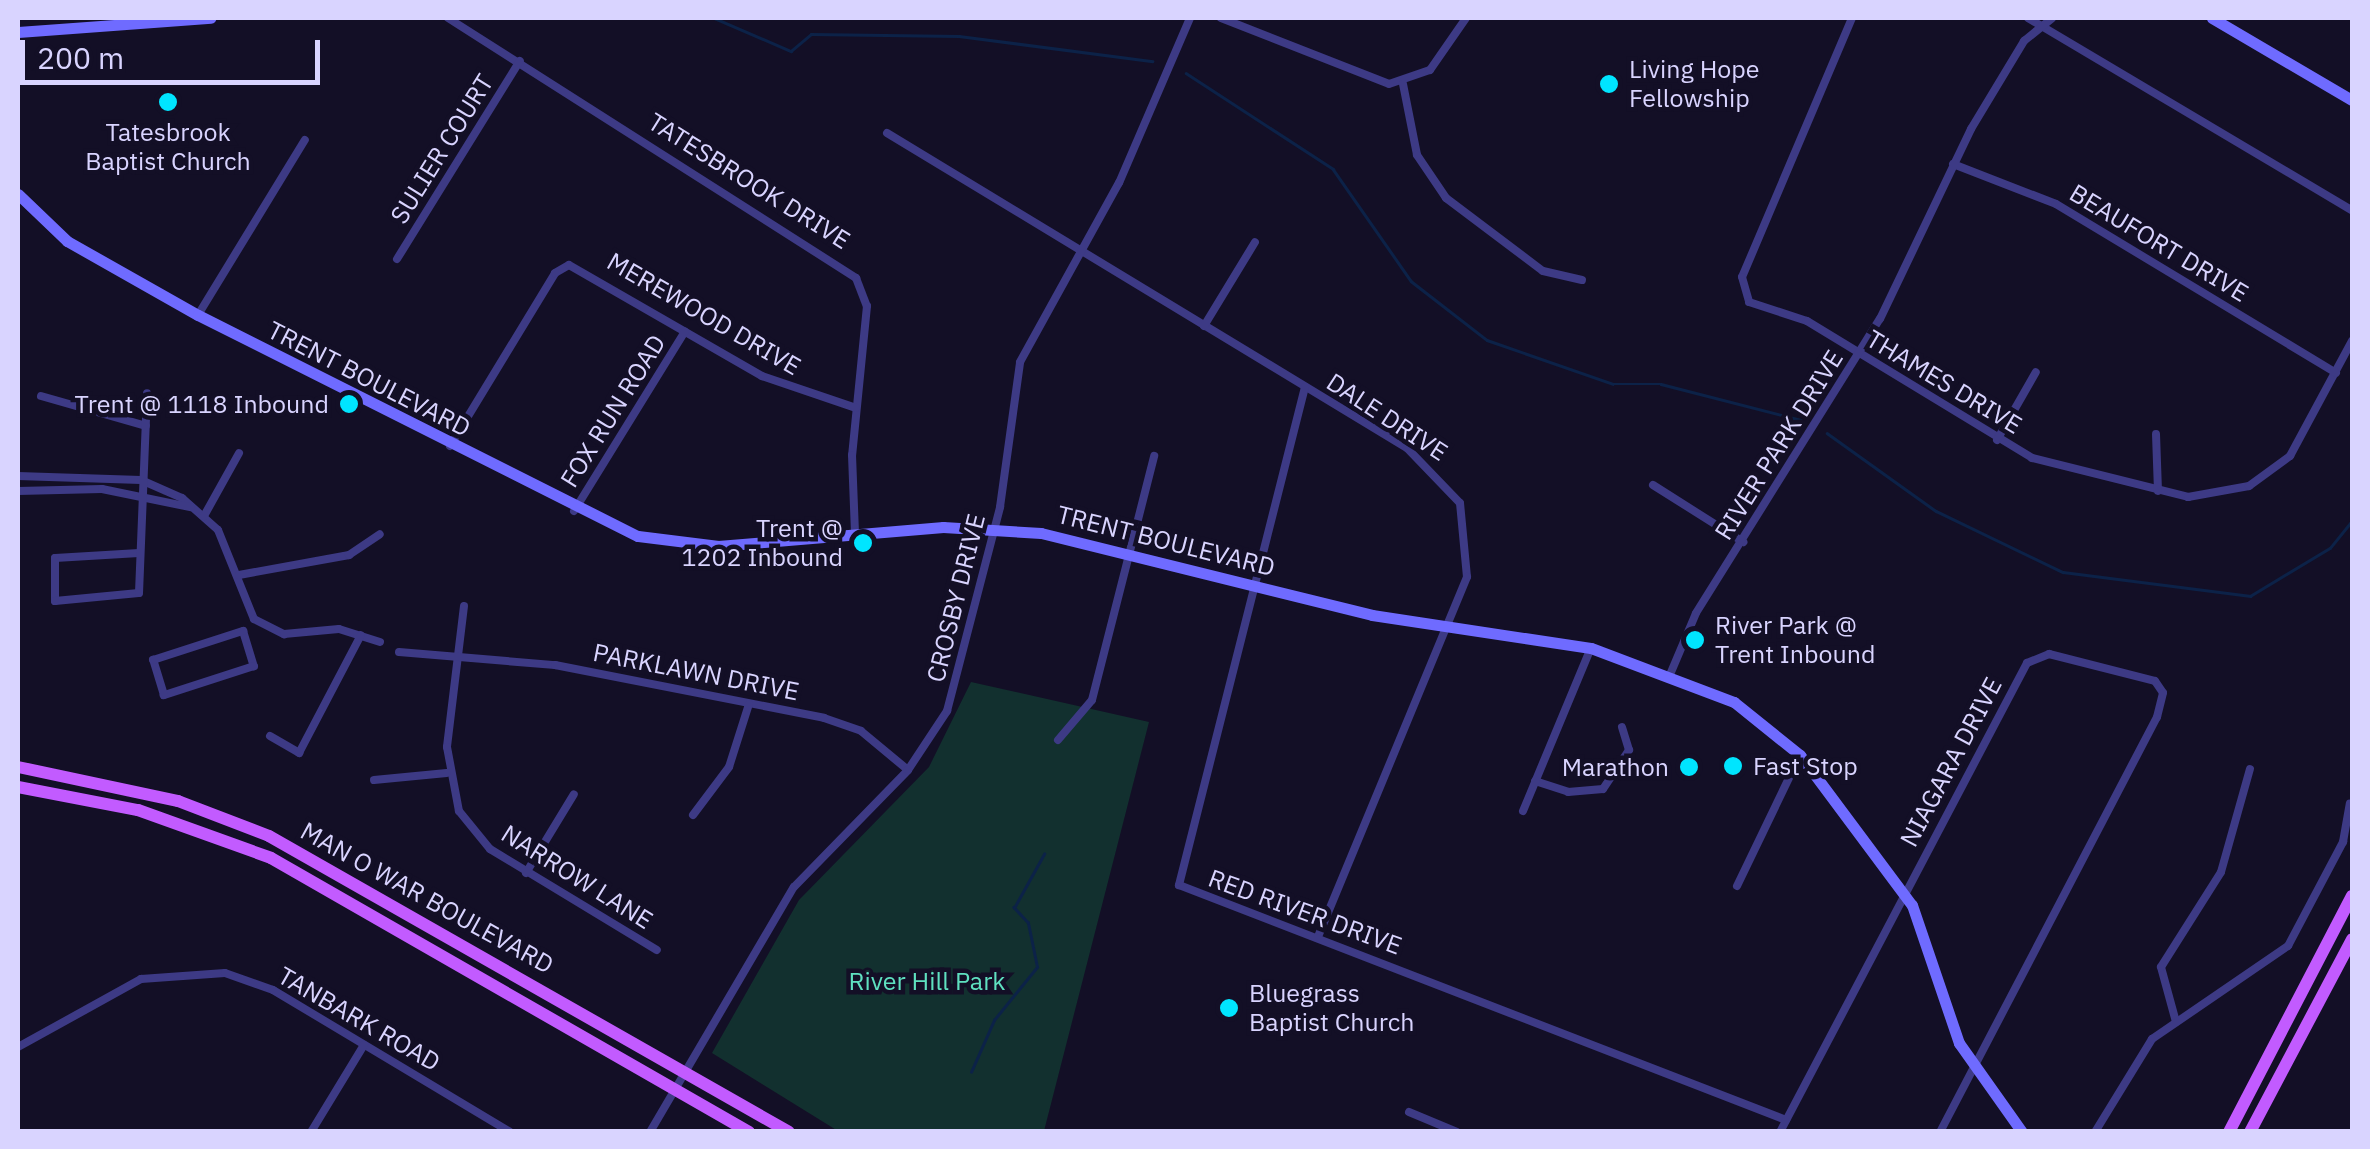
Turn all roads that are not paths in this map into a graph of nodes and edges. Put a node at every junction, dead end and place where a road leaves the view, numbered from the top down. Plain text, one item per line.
1 (210, 18) edge
2 (448, 18) edge
3 (1190, 18) edge
4 (1222, 18) edge
5 (1466, 18) edge
6 (1852, 18) edge
7 (2028, 18) edge
8 (2052, 18) edge
9 (2212, 18) edge
10 (2038, 20) edge
11 (92, 23) edge
12 (18, 32) edge
13 (520, 61) junction
14 (1403, 84) junction
15 (2352, 100) edge
16 (886, 133) dead end
17 (305, 140) dead end
18 (1953, 164) junction
19 (18, 194) edge
20 (2352, 210) edge
21 (1255, 242) dead end
22 (1080, 250) junction
23 (397, 259) dead end
24 (1582, 280) dead end
25 (198, 316) junction
26 (1204, 326) junction
27 (685, 331) junction
28 (2352, 342) edge
29 (1859, 353) junction
30 (2036, 372) dead end
31 (2336, 373) junction
32 (1304, 387) junction
33 (147, 394) dead end
34 (41, 396) dead end
35 (856, 408) junction
36 (146, 426) junction
37 (2156, 434) dead end
38 (1997, 440) junction
39 (450, 446) junction
40 (238, 453) dead end
41 (1154, 456) dead end
42 (18, 476) edge
43 (141, 480) junction
44 (1653, 485) dead end
45 (18, 491) edge
46 (2158, 491) junction
47 (140, 495) junction
48 (195, 508) junction
49 (574, 511) junction
50 (204, 516) junction
51 (995, 527) junction
52 (380, 534) dead end
53 (855, 534) junction
54 (1743, 542) junction
55 (138, 554) junction
56 (1129, 554) junction
57 (239, 576) junction
58 (1253, 586) junction
59 (464, 606) dead end
60 (254, 619) junction
61 (1449, 626) junction
62 (243, 632) junction
63 (361, 634) junction
64 (380, 642) dead end
65 (1591, 648) junction
66 (399, 652) dead end
67 (459, 656) junction
68 (1669, 677) junction
69 (749, 704) junction
70 (1622, 727) dead end
71 (270, 736) dead end
72 (1058, 740) dead end
73 (1800, 755) junction
74 (18, 767) edge
75 (2250, 769) dead end
76 (908, 770) junction
77 (447, 773) junction
78 (374, 780) dead end
79 (1535, 781) junction
80 (18, 787) edge
81 (574, 794) dead end
82 (2350, 804) dead end
83 (1523, 810) dead end
84 (693, 816) dead end
85 (526, 873) junction
86 (1737, 886) dead end
87 (1904, 893) junction
88 (2352, 896) edge
89 (1318, 936) junction
90 (2352, 938) edge
91 (657, 950) dead end
92 (2176, 1022) junction
93 (364, 1045) junction
94 (18, 1047) edge
95 (1974, 1068) junction
96 (686, 1071) junction
97 (674, 1088) junction
98 (1409, 1112) dead end
99 (1786, 1120) junction
100 (311, 1132) edge
101 (510, 1132) edge
102 (650, 1132) edge
103 (749, 1132) edge
104 (789, 1132) edge
105 (1457, 1132) edge
106 (1780, 1132) edge
107 (1940, 1132) edge
108 (2022, 1132) edge
109 (2095, 1132) edge
110 (2228, 1132) edge
111 (2250, 1132) edge

1 - 11 street
2 - 13 street, TATESBROOK DRIVE
3 - 22 street, CROSBY DRIVE
4 - 14 street
5 - 14 street
6 - 29 street, THAMES DRIVE
7 - 10 street
8 - 10 street
9 - 15 street
10 - 18 street, RIVER PARK DRIVE
10 - 20 street
11 - 12 street
13 - 23 street, SULIER COURT
13 - 35 street, TATESBROOK DRIVE
14 - 24 street
16 - 22 street, DALE DRIVE
17 - 25 street
18 - 29 street, RIVER PARK DRIVE
18 - 31 street, BEAUFORT DRIVE
19 - 25 street, TRENT BOULEVARD
21 - 26 street
22 - 26 street, DALE DRIVE
22 - 51 street, CROSBY DRIVE
25 - 39 street, TRENT BOULEVARD
26 - 32 street, DALE DRIVE
27 - 35 street, MEREWOOD DRIVE
27 - 39 street, MEREWOOD DRIVE
27 - 49 street, FOX RUN ROAD
28 - 31 street, THAMES DRIVE
29 - 38 street, THAMES DRIVE
29 - 54 street, RIVER PARK DRIVE
30 - 38 street
31 - 46 street, THAMES DRIVE
32 - 58 street, RED RIVER DRIVE
32 - 61 street, DALE DRIVE
33 - 36 street
34 - 36 street
35 - 53 street, TATESBROOK DRIVE
36 - 43 street
37 - 46 street
38 - 46 street, THAMES DRIVE
39 - 49 street, TRENT BOULEVARD
40 - 50 street
41 - 56 street
42 - 43 street
43 - 47 street
43 - 48 street
44 - 54 street
45 - 47 street
47 - 48 street
47 - 55 street
48 - 50 street
49 - 53 street, TRENT BOULEVARD
50 - 57 street
51 - 53 street, TRENT BOULEVARD
51 - 56 street, TRENT BOULEVARD
51 - 76 street, CROSBY DRIVE
52 - 57 street
54 - 68 street, RIVER PARK DRIVE
55 - 55 street
56 - 58 street, TRENT BOULEVARD
56 - 72 street
57 - 60 street
58 - 61 street, TRENT BOULEVARD
58 - 89 street, RED RIVER DRIVE
59 - 67 street, NARROW LANE
60 - 62 street
60 - 63 street
61 - 65 street, TRENT BOULEVARD
61 - 89 street, DALE DRIVE
62 - 62 street
63 - 64 street
63 - 71 street
65 - 68 street, TRENT BOULEVARD
65 - 79 street
66 - 67 street, PARKLAWN DRIVE
67 - 69 street, PARKLAWN DRIVE
67 - 77 street, NARROW LANE
68 - 73 street, TRENT BOULEVARD
69 - 76 street, PARKLAWN DRIVE
69 - 84 street
70 - 79 street
73 - 86 street
73 - 87 street, TRENT BOULEVARD
74 - 96 main road, MAN O WAR BOULEVARD
75 - 92 street
76 - 96 street, CROSBY DRIVE
77 - 78 street
77 - 85 street, NARROW LANE
79 - 83 street
80 - 97 main road, MAN O WAR BOULEVARD
81 - 85 street
82 - 92 street
85 - 91 street, NARROW LANE
87 - 95 street, TRENT BOULEVARD
87 - 95 street, NIAGARA DRIVE
87 - 99 street, NIAGARA DRIVE
88 - 110 main road
89 - 99 street, RED RIVER DRIVE
90 - 111 main road
92 - 109 street
93 - 94 street, TANBARK ROAD
93 - 100 street
93 - 101 street, TANBARK ROAD
95 - 107 street, NIAGARA DRIVE
95 - 108 street, TRENT BOULEVARD
96 - 97 street, CROSBY DRIVE
96 - 104 main road, MAN O WAR BOULEVARD
97 - 102 street, CROSBY DRIVE
97 - 103 main road, MAN O WAR BOULEVARD
98 - 105 street
99 - 106 street, NIAGARA DRIVE

